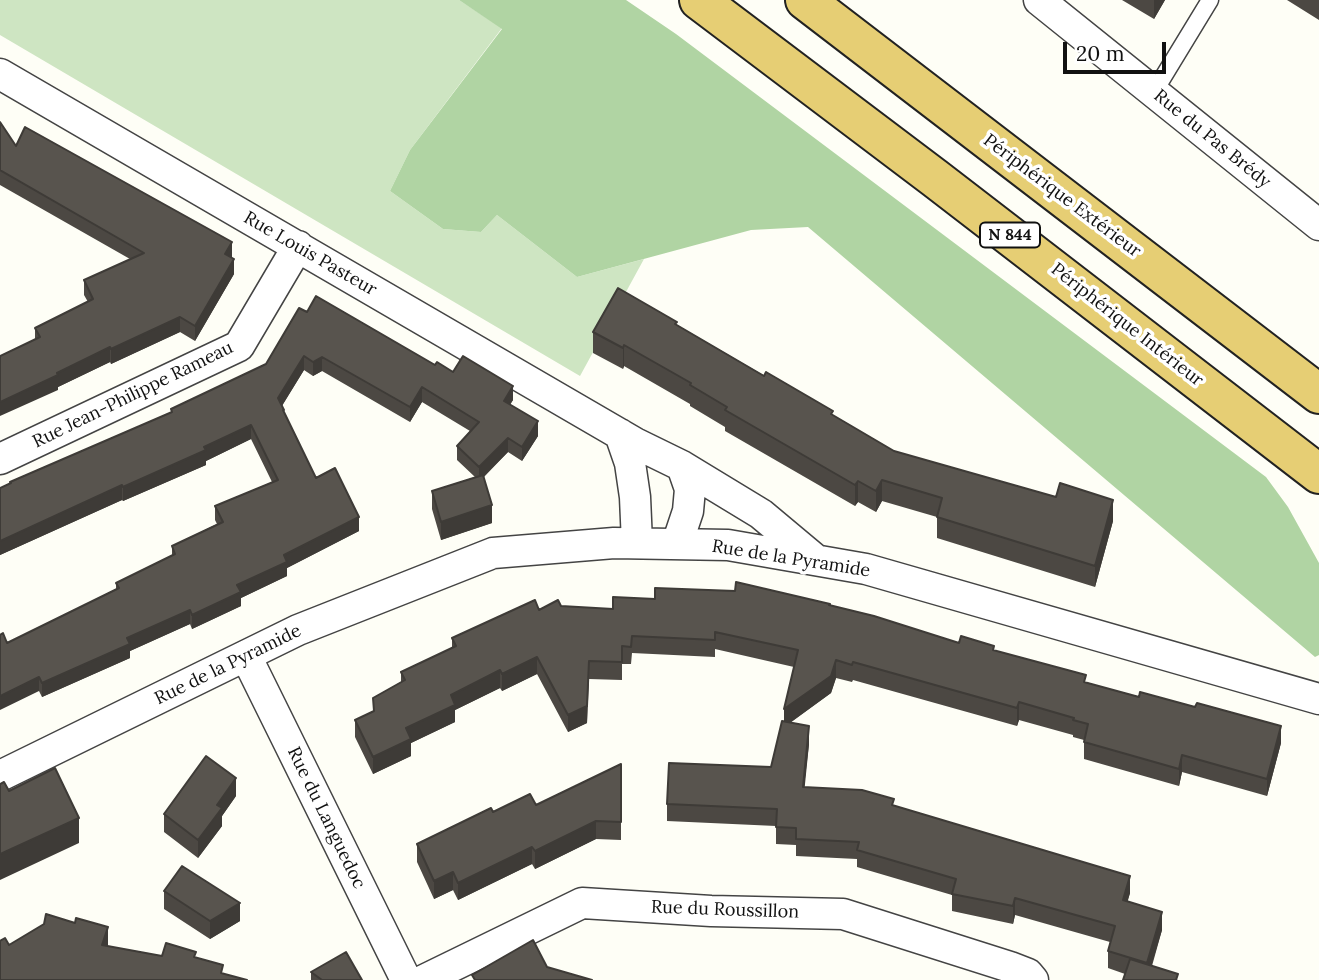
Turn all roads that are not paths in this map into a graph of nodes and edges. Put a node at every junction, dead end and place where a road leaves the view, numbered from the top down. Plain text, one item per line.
1 (699, 0) edge
2 (805, 0) edge
3 (1039, 0) edge
4 (1210, 0) edge
5 (0, 74) edge
6 (1154, 92) junction
7 (1319, 225) edge
8 (298, 246) junction
9 (1319, 394) edge
10 (620, 434) junction
11 (0, 459) edge
12 (682, 466) junction
13 (1319, 474) edge
14 (637, 543) junction
15 (677, 544) junction
16 (816, 560) junction
17 (246, 656) junction
18 (1319, 699) edge
19 (0, 776) edge
20 (406, 980) edge
21 (424, 980) edge
22 (1033, 980) edge

1 - 13 highway, Périphérique Intérieur / N 844
2 - 9 highway, Périphérique Extérieur
3 - 6 street, Rue du Pas Brédy
4 - 6 lane
5 - 8 street, Rue Louis Pasteur
6 - 7 street, Rue du Pas Brédy
8 - 10 street, Rue Louis Pasteur
8 - 11 street, Rue Jean-Philippe Rameau
10 - 12 street, Rue Louis Pasteur
10 - 14 street
12 - 15 street
12 - 16 street, Rue Louis Pasteur
14 - 15 street, Rue de la Pyramide
14 - 17 street, Rue de la Pyramide
15 - 16 street, Rue de la Pyramide
16 - 18 street, Rue de la Pyramide
17 - 19 street, Rue de la Pyramide
17 - 20 street, Rue du Languedoc
21 - 22 street, Rue du Roussillon

